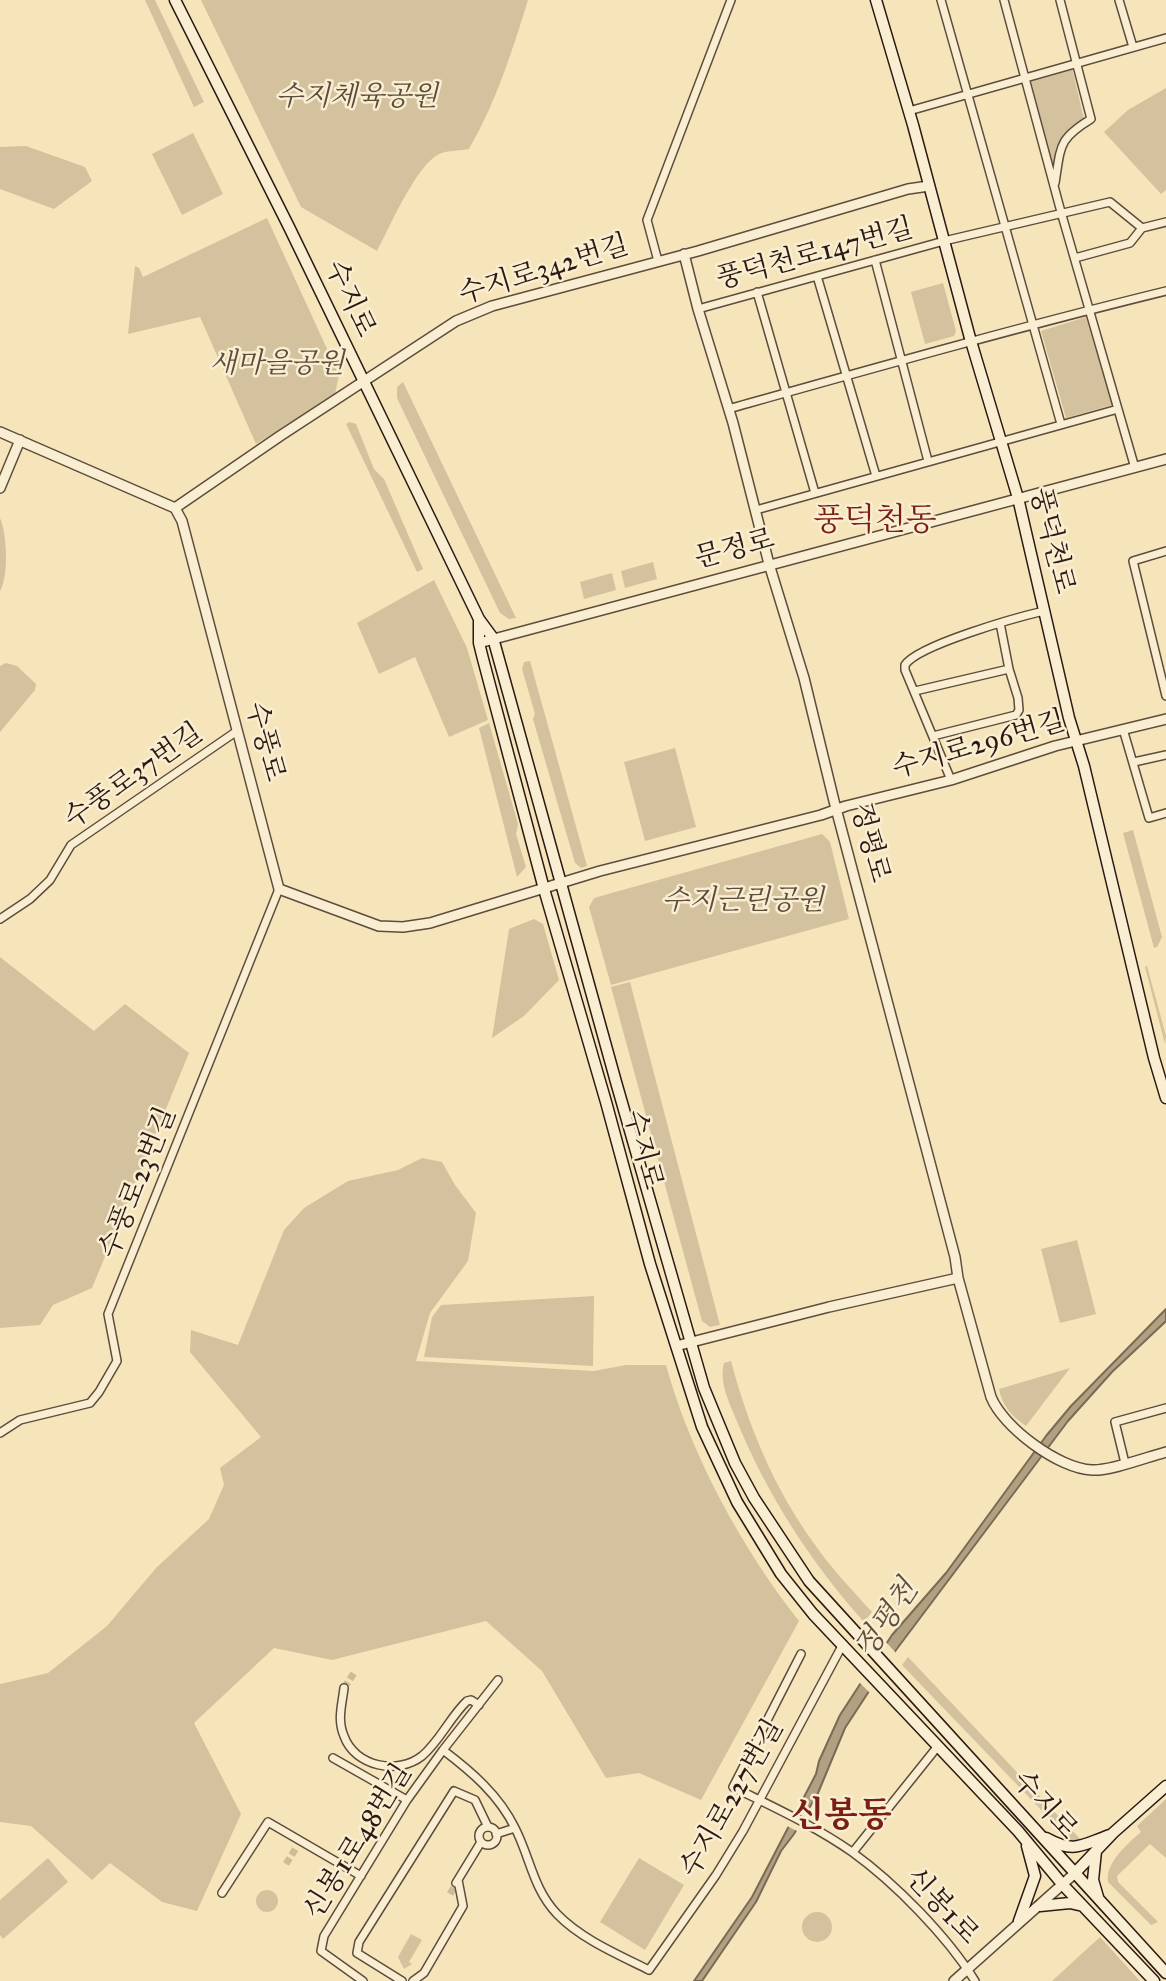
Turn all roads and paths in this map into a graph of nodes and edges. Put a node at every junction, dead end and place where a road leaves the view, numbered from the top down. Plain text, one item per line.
1 (175, 0) edge
2 (731, 0) edge
3 (876, 0) edge
4 (940, 0) edge
5 (1004, 0) edge
6 (1060, 0) edge
7 (1119, 0) edge
8 (1166, 38) edge
9 (1133, 47) junction
10 (1077, 63) junction
11 (1026, 78) junction
12 (968, 94) junction
13 (909, 111) junction
14 (929, 186) junction
15 (1055, 186) junction
16 (1061, 212) junction
17 (1166, 222) edge
18 (1006, 226) junction
19 (1142, 228) junction
20 (944, 241) junction
21 (684, 254) junction
22 (1074, 258) junction
23 (875, 260) junction
24 (658, 261) junction
25 (817, 276) junction
26 (1166, 291) edge
27 (758, 292) junction
28 (698, 309) junction
29 (1089, 309) junction
30 (1032, 324) junction
31 (971, 341) junction
32 (902, 362) junction
33 (848, 376) junction
34 (363, 383) junction
35 (787, 392) junction
36 (728, 409) junction
37 (1118, 409) junction
38 (1061, 424) junction
39 (0, 432) edge
40 (20, 440) junction
41 (1000, 441) junction
42 (1166, 459) edge
43 (928, 461) junction
44 (1135, 468) junction
45 (876, 476) junction
46 (0, 488) edge
47 (815, 493) junction
48 (1018, 498) junction
49 (175, 508) junction
50 (756, 510) junction
51 (1166, 551) edge
52 (769, 564) junction
53 (1044, 611) junction
54 (479, 619) junction
55 (1000, 623) junction
56 (493, 638) junction
57 (479, 643) junction
58 (1009, 669) junction
59 (915, 691) junction
60 (1166, 696) edge
61 (1166, 719) edge
62 (1123, 729) junction
63 (237, 731) junction
64 (933, 736) junction
65 (1077, 740) junction
66 (1166, 755) edge
67 (1134, 762) junction
68 (951, 780) junction
69 (837, 810) junction
70 (1166, 813) edge
71 (561, 884) junction
72 (279, 889) junction
73 (544, 889) junction
74 (0, 919) edge
75 (1166, 1098) edge
76 (958, 1278) junction
77 (691, 1342) junction
78 (676, 1346) junction
79 (1166, 1408) edge
80 (0, 1433) edge
81 (1166, 1452) edge
82 (1125, 1463) junction
83 (847, 1648) junction
84 (801, 1654) dead end
85 (498, 1680) dead end
86 (344, 1688) tunnel mouth
87 (479, 1705) junction
88 (938, 1746) junction
89 (443, 1750) junction
90 (333, 1758) dead end
91 (1166, 1786) edge
92 (407, 1800) junction
93 (760, 1801) junction
94 (488, 1827) junction
95 (515, 1828) junction
96 (1113, 1833) junction
97 (496, 1834) junction
98 (1038, 1834) junction
99 (1024, 1839) junction
100 (481, 1842) junction
101 (1096, 1851) junction
102 (853, 1852) junction
103 (1074, 1874) junction
104 (360, 1876) junction
105 (1063, 1885) junction
106 (222, 1893) dead end
107 (1099, 1901) junction
108 (1040, 1906) junction
109 (1083, 1906) junction
110 (1019, 1921) junction
111 (967, 1969) junction
112 (649, 1970) joint
113 (1166, 1973) edge
114 (363, 1981) edge
115 (402, 1981) edge
116 (413, 1981) edge
117 (954, 1981) edge
118 (975, 1981) edge
119 (1154, 1981) edge

1 - 34 main road, 수지로
2 - 24 street
3 - 13 main road, 풍덕천로
4 - 12 street
5 - 11 street
6 - 10 street
7 - 9 street
8 - 9 street
9 - 10 street
10 - 11 street
10 - 15 street
11 - 12 street
11 - 15 street
12 - 13 street
12 - 18 street
13 - 14 main road, 풍덕천로
14 - 20 main road, 풍덕천로
14 - 21 street, 수지로342번길
15 - 16 street
16 - 18 street, 풍덕천로147번길
16 - 19 street, 풍덕천로147번길
16 - 22 street
17 - 19 street
18 - 20 street, 풍덕천로147번길
18 - 30 street
19 - 22 street
20 - 23 street, 풍덕천로147번길
20 - 31 main road, 풍덕천로
21 - 24 street, 수지로342번길
21 - 28 street, 정평로
22 - 29 street
23 - 25 street, 풍덕천로147번길
23 - 32 street
24 - 34 street, 수지로342번길
25 - 27 street, 풍덕천로147번길
25 - 33 street
26 - 29 street
27 - 28 street, 풍덕천로147번길
27 - 35 street
28 - 36 street, 정평로
29 - 30 street
29 - 37 street
30 - 31 street
30 - 38 street
31 - 32 street
31 - 41 main road, 풍덕천로
32 - 33 street
32 - 43 street
33 - 35 street
33 - 45 street
34 - 49 street, 수지로342번길
34 - 54 main road, 수지로
35 - 36 street
35 - 47 street
36 - 50 street, 정평로
37 - 38 street
37 - 44 street
38 - 41 street
39 - 40 street
40 - 46 street
40 - 49 street
41 - 43 street
41 - 48 main road, 풍덕천로
42 - 44 street, 문정로
43 - 45 street
44 - 48 street, 문정로
45 - 47 street
47 - 50 street
48 - 52 street, 문정로
48 - 53 main road, 풍덕천로
49 - 63 street, 수풍로
50 - 52 street, 정평로
51 - 60 street
52 - 56 street, 문정로
52 - 69 street, 정평로
53 - 55 street
53 - 65 main road, 풍덕천로
54 - 56 main road, 수지로
54 - 57 main road, 수지로
55 - 58 street
55 - 59 street
56 - 57 street, 문정로
56 - 71 main road, 수지로
57 - 73 main road, 수지로
58 - 59 street
58 - 64 street
59 - 64 street
61 - 62 street, 수지로296번길
62 - 65 street, 수지로296번길
62 - 67 street
63 - 72 street, 수풍로
63 - 74 street, 수풍로37번길
64 - 68 street
65 - 68 street, 수지로296번길
65 - 75 main road, 풍덕천로
66 - 67 street
67 - 70 street
68 - 69 street, 수지로296번길
69 - 71 street, 수지로296번길
69 - 76 street, 정평로
71 - 73 street
71 - 77 main road, 수지로
72 - 73 street
72 - 80 street, 수풍로23번길
73 - 78 main road, 수지로
76 - 77 street
76 - 82 street, 정평로
77 - 78 street
77 - 98 main road, 수지로
78 - 83 main road, 수지로
79 - 82 street
81 - 82 street
83 - 88 main road, 수지로
83 - 93 street, 수지로227번길
84 - 93 street
85 - 87 street, 신봉1로48번길
86 - 87 street
87 - 89 street, 신봉1로48번길
88 - 99 main road, 수지로
88 - 102 street
89 - 92 street, 신봉1로48번길
89 - 95 street, 신봉1로48번길
90 - 92 street
91 - 96 main road
92 - 104 street, 신봉1로48번길
93 - 102 street, 신봉1로
93 - 112 street, 수지로227번길
94 - 97 street
94 - 100 street
94 - 115 street
95 - 97 street
95 - 112 street, 신봉1로48번길
96 - 98 main road
96 - 101 main road
97 - 100 street
98 - 103 main road, 수지로
99 - 105 main road, 수지로
99 - 110 main road
100 - 116 street
101 - 103 main road
101 - 107 main road
102 - 111 street, 신봉1로
103 - 105 street, 신봉1로
103 - 107 main road, 수지로
104 - 106 street
104 - 114 street, 신봉1로48번길
105 - 108 street, 신봉1로
105 - 109 main road, 수지로
107 - 113 main road, 수지로
108 - 109 main road
108 - 110 street, 신봉1로
109 - 119 main road, 수지로
110 - 111 street, 신봉1로
111 - 117 street, 신봉1로
111 - 118 street, 신봉1로

